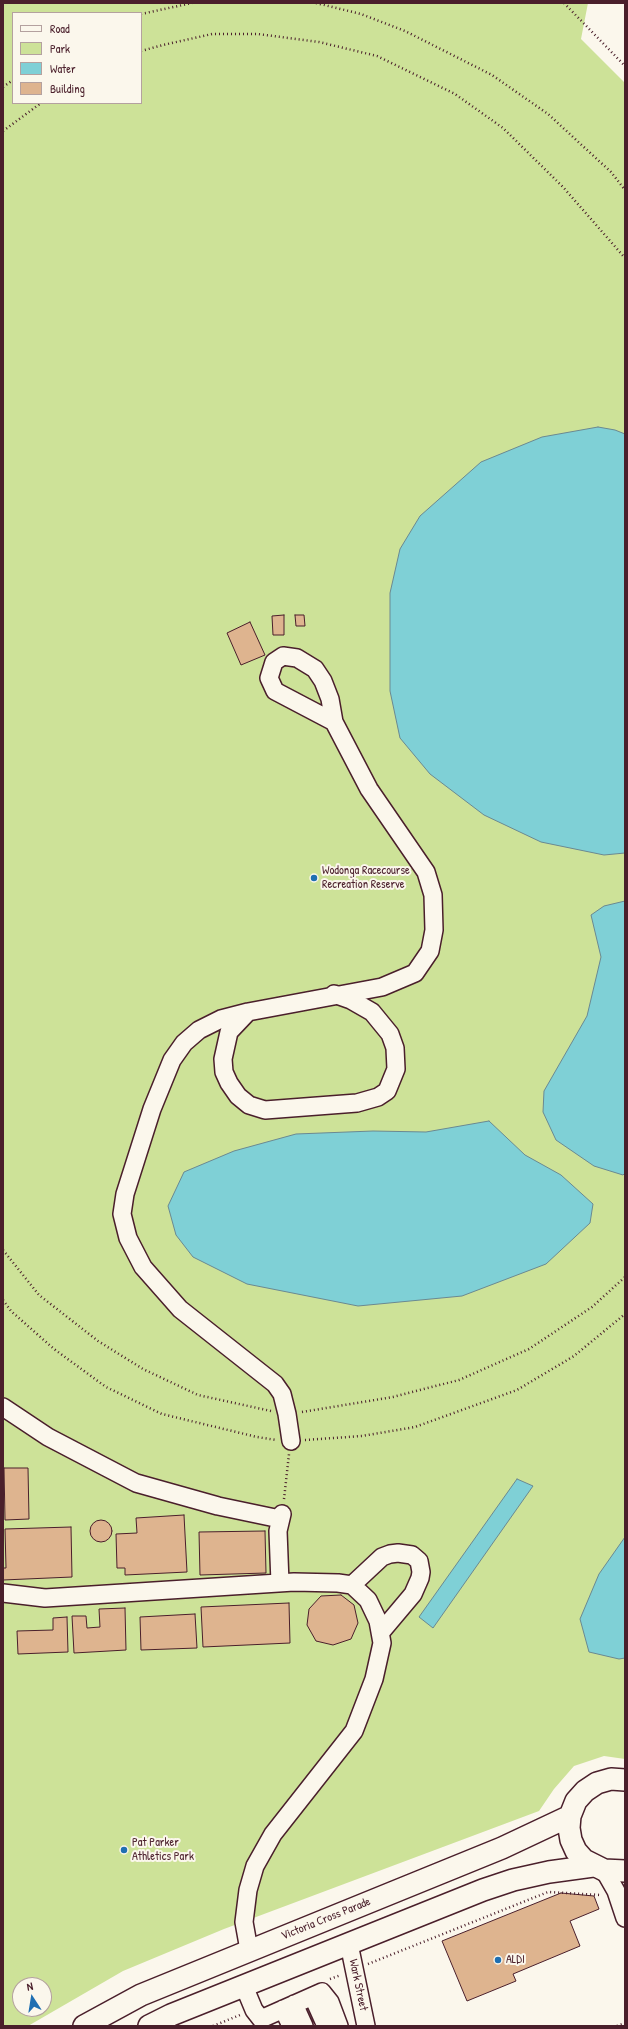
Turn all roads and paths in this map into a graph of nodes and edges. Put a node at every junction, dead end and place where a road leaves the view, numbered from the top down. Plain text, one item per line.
1 (192, 3) edge
2 (316, 3) edge
3 (564, 3) edge
4 (142, 14) edge
5 (142, 52) edge
6 (625, 66) edge
7 (12, 81) edge
8 (3, 86) edge
9 (40, 104) edge
10 (3, 131) edge
11 (625, 190) edge
12 (625, 258) edge
13 (334, 722) dead end
14 (334, 994) junction
15 (248, 1012) junction
16 (3, 1250) edge
17 (625, 1277) edge
18 (3, 1300) edge
19 (625, 1314) edge
20 (3, 1407) edge
21 (287, 1414) junction
22 (291, 1441) junction
23 (281, 1516) junction
24 (280, 1583) junction
25 (352, 1585) junction
26 (3, 1593) edge
27 (381, 1632) junction
28 (625, 1780) edge
29 (570, 1816) junction
30 (599, 1868) junction
31 (625, 1871) edge
32 (616, 1891) junction
33 (625, 1918) edge
34 (349, 1944) junction
35 (249, 1950) junction
36 (355, 1969) junction
37 (244, 1986) junction
38 (298, 2003) junction
39 (258, 2020) edge
40 (625, 2023) edge
41 (84, 2026) edge
42 (149, 2026) edge
43 (290, 2026) edge
44 (304, 2026) edge
45 (314, 2026) edge
46 (326, 2026) edge
47 (339, 2026) edge
48 (366, 2026) edge
49 (617, 2026) edge

1 - 4 path
2 - 11 path
3 - 6 path
5 - 12 path
7 - 8 path
9 - 10 path
13 - 14 street
14 - 15 street
14 - 15 street
15 - 21 street
16 - 21 path
17 - 21 path
18 - 22 path
19 - 22 path
20 - 23 street
21 - 22 street
22 - 23 path
23 - 24 street
24 - 25 street
24 - 26 street
25 - 27 street
25 - 27 street
27 - 35 street
28 - 29 main road
29 - 30 main road
29 - 35 main road, Victoria Cross Parade
30 - 31 main road
30 - 32 street
30 - 34 main road
32 - 33 street
32 - 36 path
34 - 36 street, Wark Street
34 - 37 main road
35 - 41 main road, Victoria Cross Parade
36 - 48 street, Wark Street
37 - 39 street
37 - 42 main road
38 - 39 street
38 - 43 street
38 - 44 street
38 - 45 street
38 - 46 street
38 - 47 street
40 - 49 path

